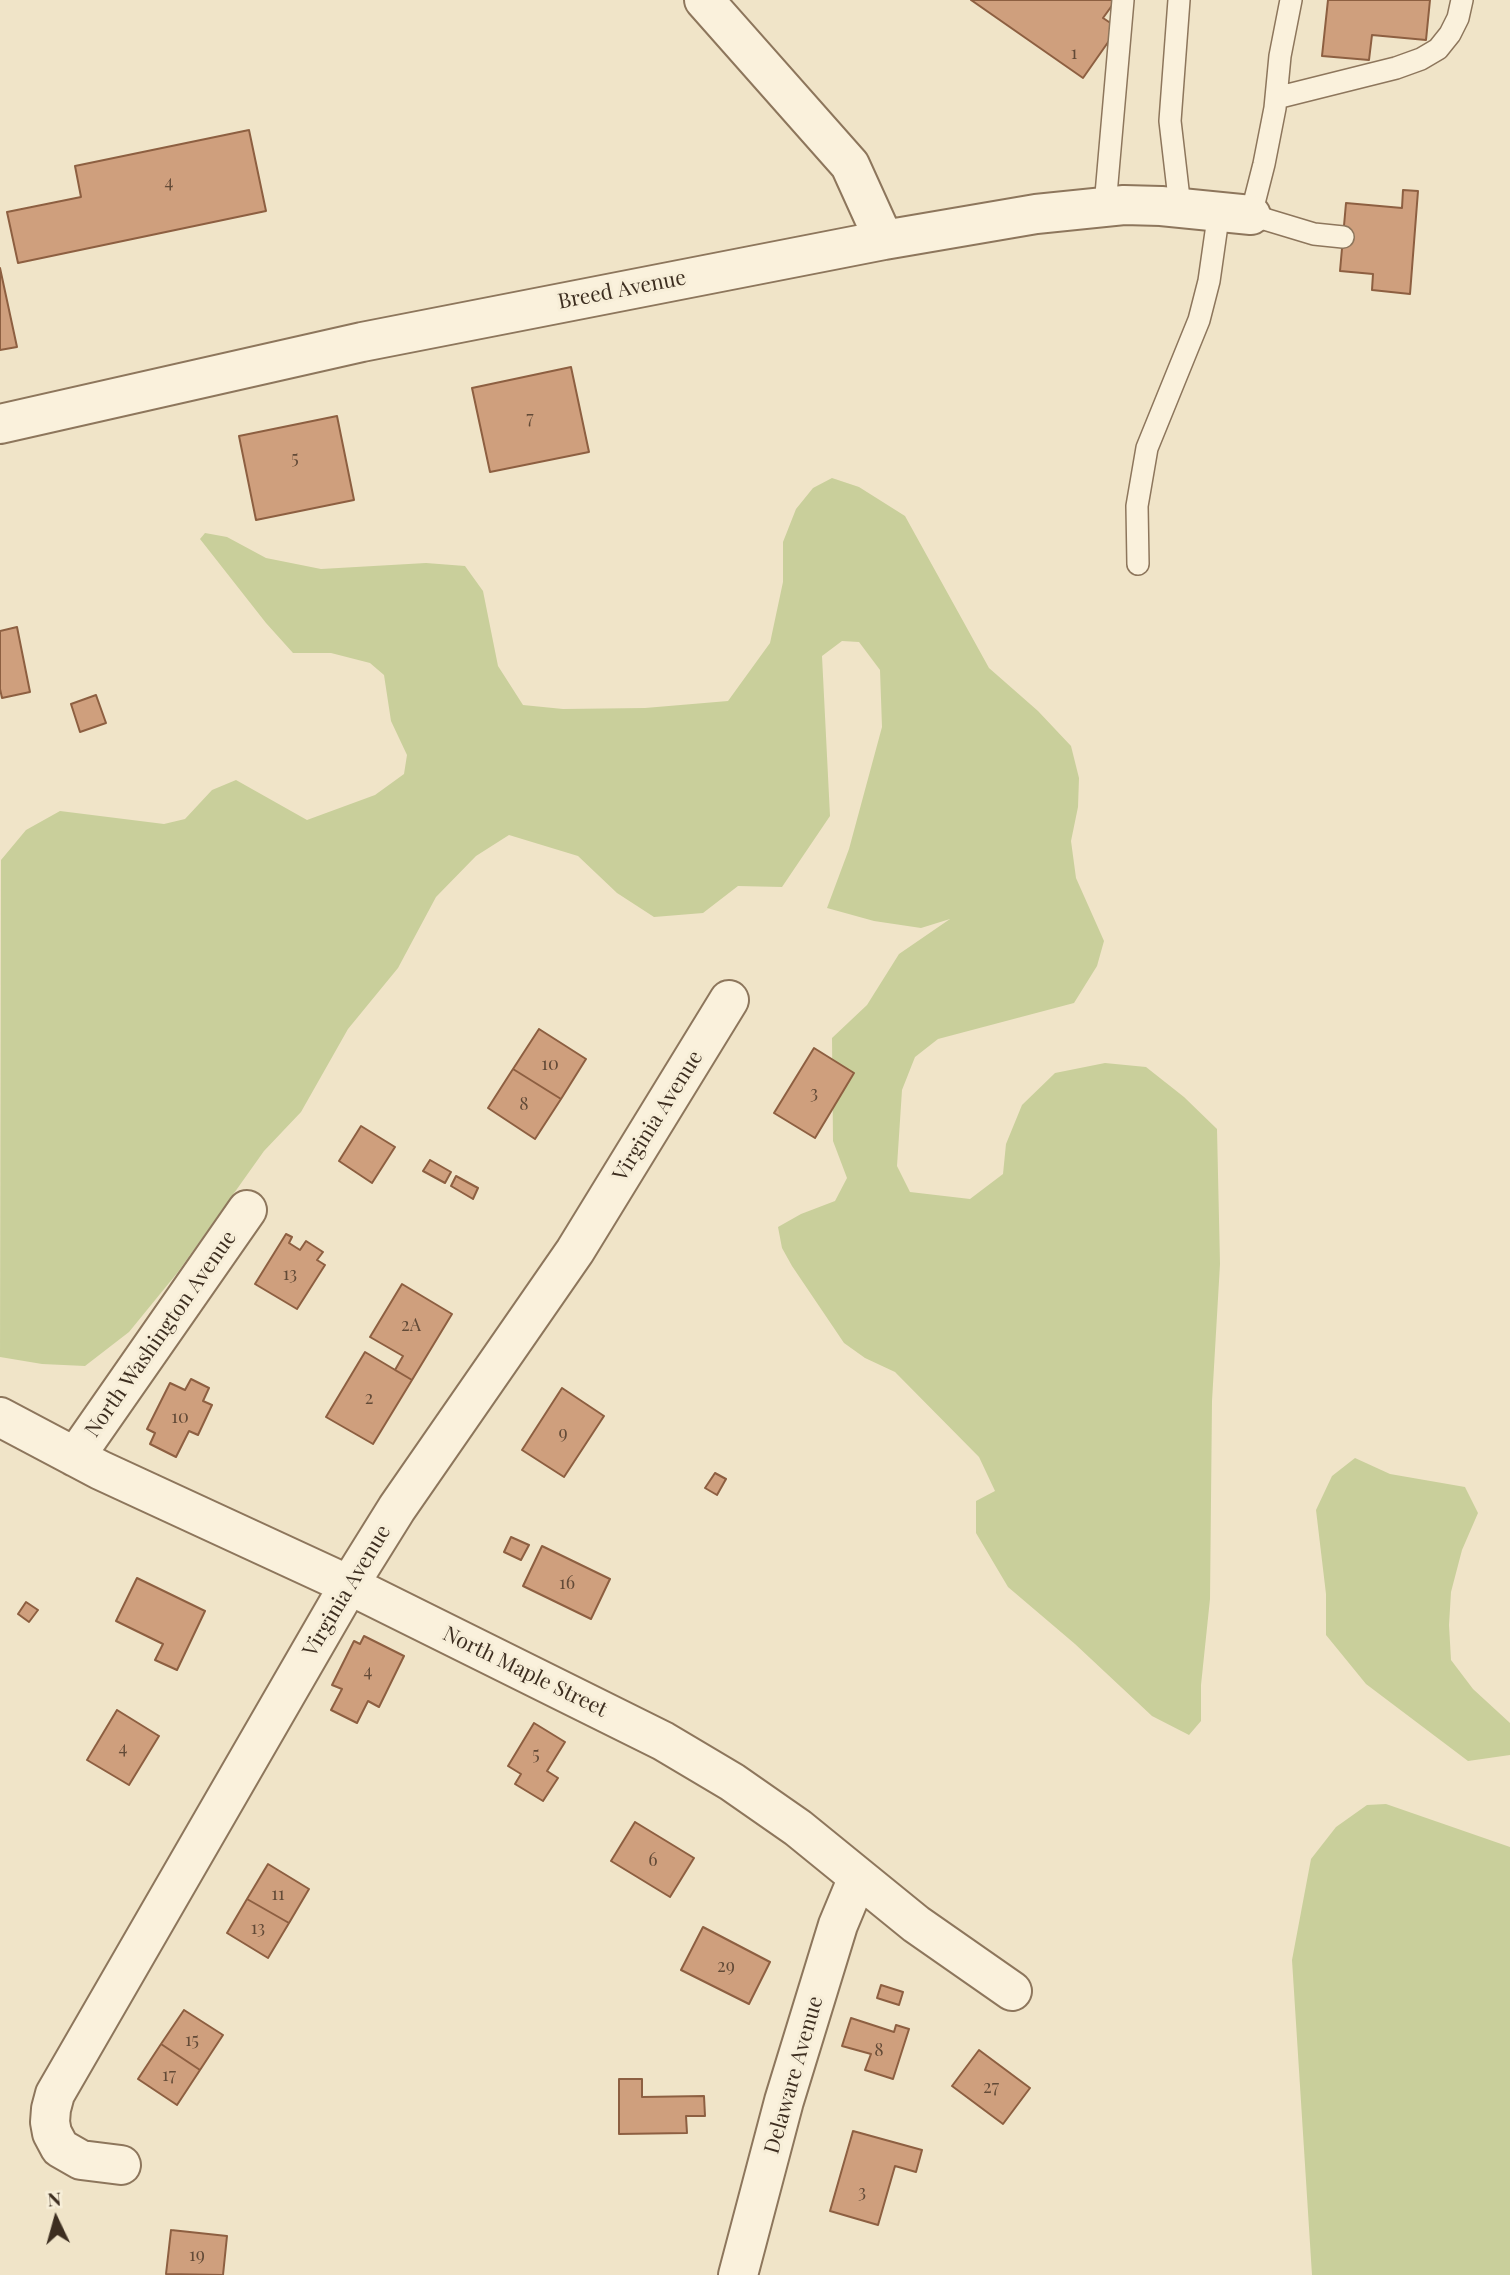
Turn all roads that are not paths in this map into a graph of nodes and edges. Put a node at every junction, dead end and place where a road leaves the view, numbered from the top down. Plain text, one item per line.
1 (704, 0) edge
2 (1123, 0) edge
3 (1179, 0) edge
4 (1291, 0) edge
5 (1462, 0) edge
6 (1276, 97) junction
7 (1105, 206) junction
8 (1180, 207) junction
9 (1235, 213) junction
10 (1343, 237) dead end
11 (884, 240) junction
12 (0, 424) edge
13 (1138, 565) dead end
14 (729, 1000) dead end
15 (247, 1210) dead end
16 (0, 1417) edge
17 (75, 1457) junction
18 (349, 1585) junction
19 (858, 1877) junction
20 (1012, 1991) dead end
21 (121, 2165) dead end
22 (738, 2275) edge

1 - 11 street
2 - 7 lane
3 - 8 lane
4 - 6 lane
5 - 6 lane
6 - 9 lane
7 - 8 street, Breed Avenue
7 - 11 street, Breed Avenue
8 - 9 street, Breed Avenue
9 - 10 lane
9 - 13 lane
11 - 12 street, Breed Avenue
14 - 18 street, Virginia Avenue
15 - 17 street, North Washington Avenue
16 - 17 street, North Maple Street
17 - 18 street, North Maple Street
18 - 19 street, North Maple Street
18 - 21 street, Virginia Avenue
19 - 20 street, North Maple Street
19 - 22 street, Delaware Avenue

